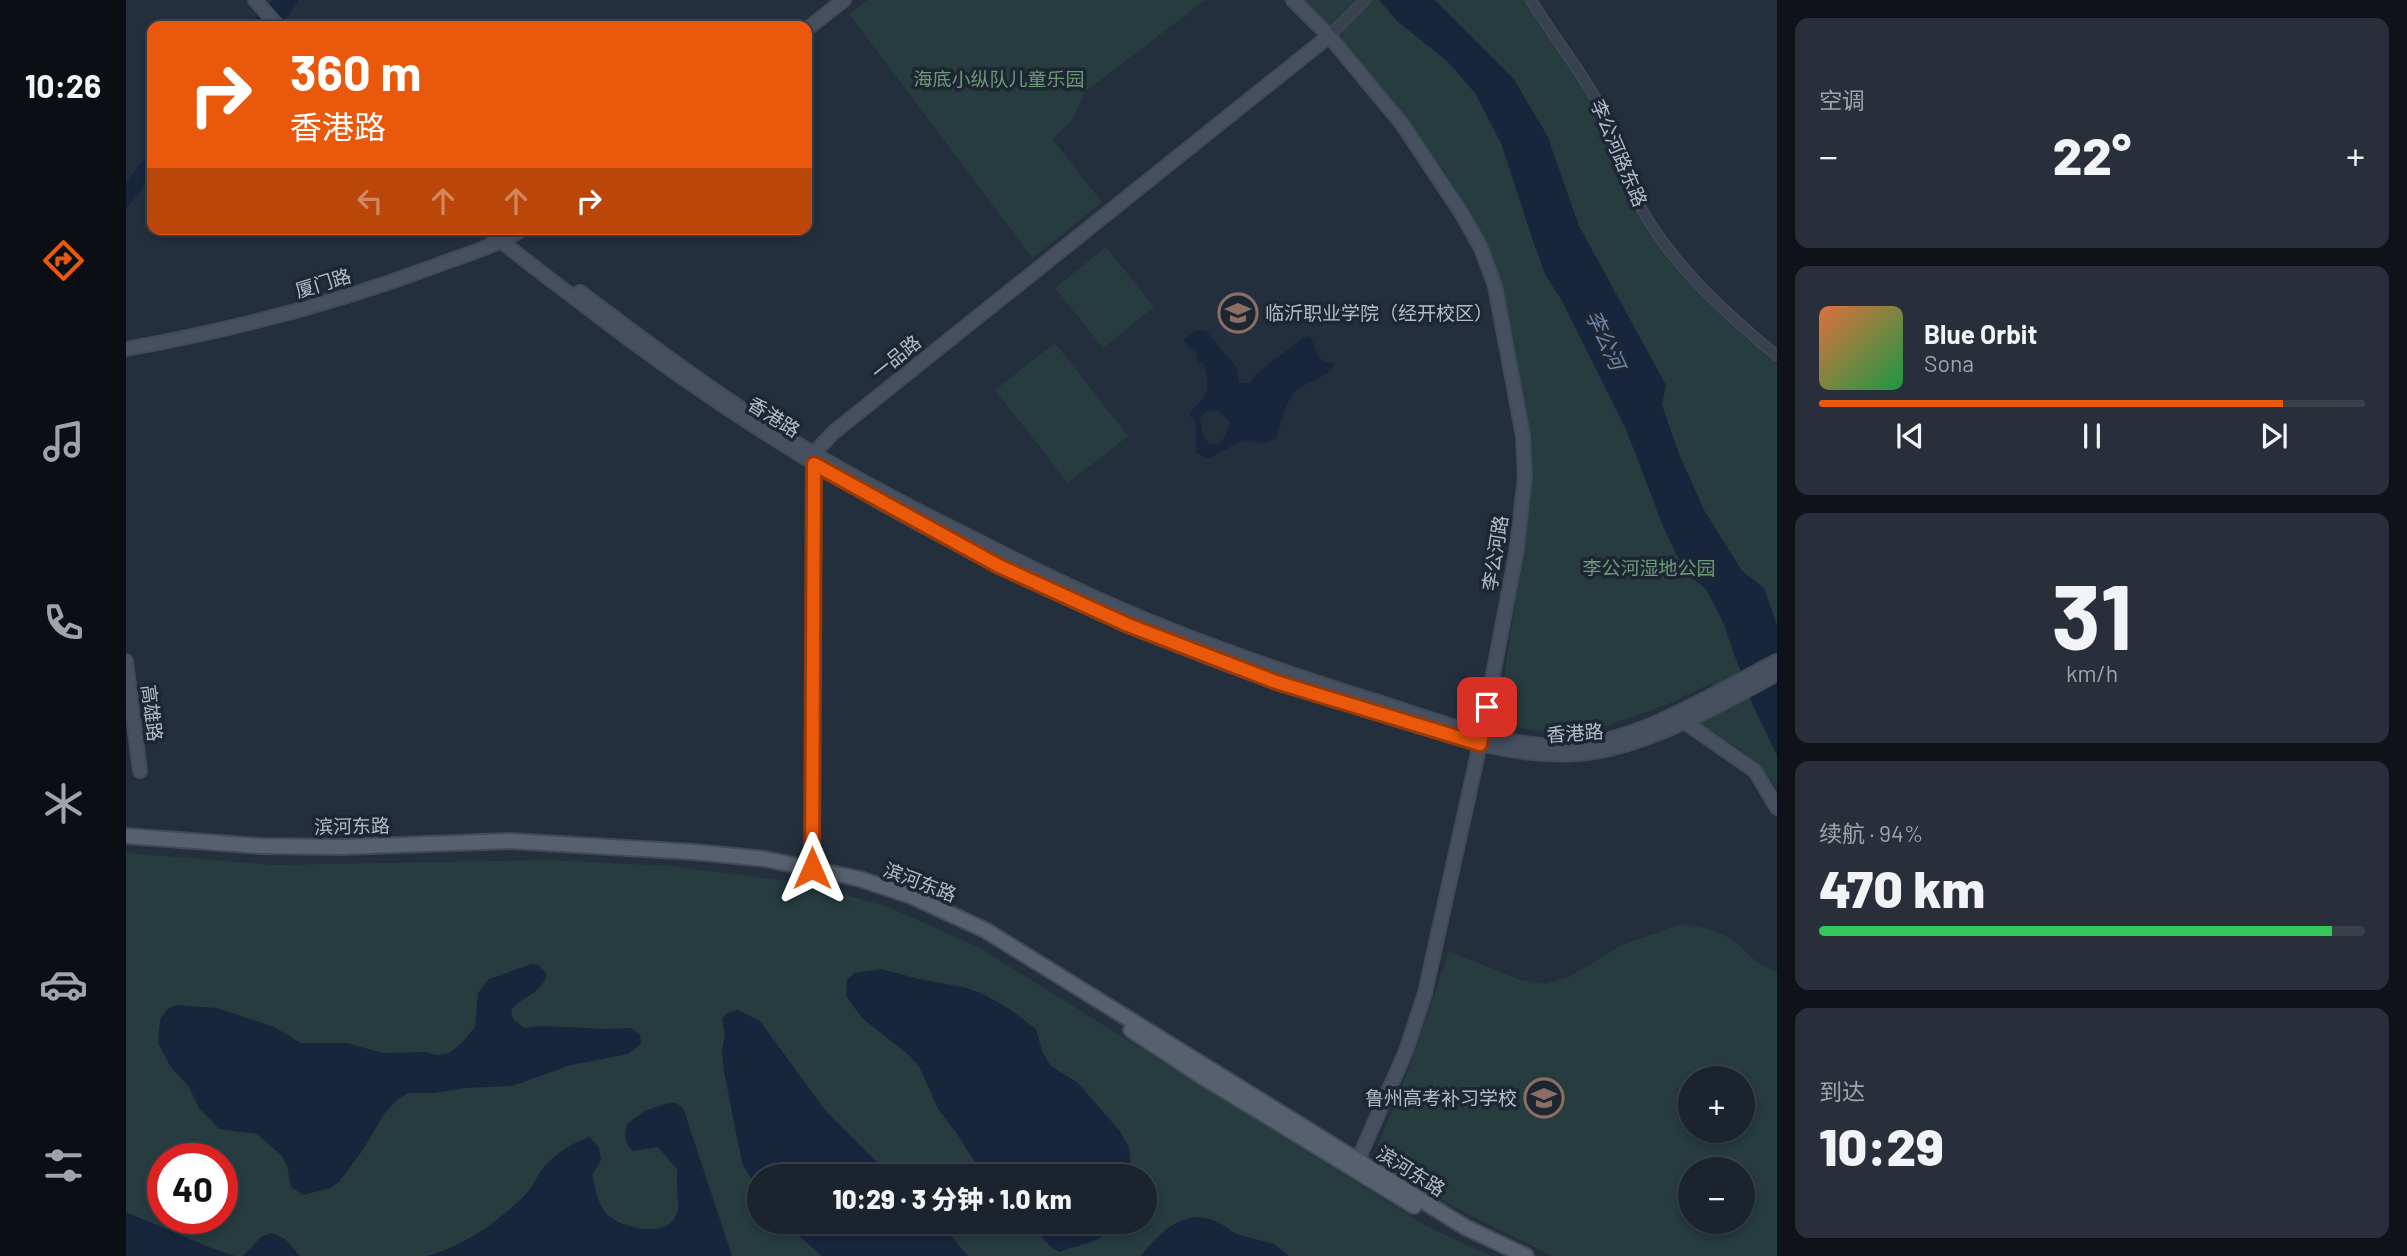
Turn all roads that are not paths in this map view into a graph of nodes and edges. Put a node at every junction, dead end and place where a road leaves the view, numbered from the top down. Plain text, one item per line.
1 (844, 0) edge
2 (1293, 0) edge
3 (1365, 0) edge
4 (1531, 0) edge
5 (255, 4) edge
6 (264, 21) edge
7 (273, 21) edge
8 (812, 25) edge
9 (1329, 36) junction
10 (503, 236) edge
11 (126, 349) edge
12 (1777, 356) edge
13 (814, 459) junction
14 (126, 661) edge
15 (1777, 661) edge
16 (1777, 674) edge
17 (1719, 698) junction
18 (1683, 722) junction
19 (1481, 739) junction
20 (140, 771) dead end
21 (1777, 808) edge
22 (126, 836) edge
23 (126, 843) edge
24 (812, 868) junction
25 (1358, 1160) junction
26 (1504, 1256) edge
27 (1526, 1256) edge

1 - 8 street
2 - 9 street, 李公河路
3 - 9 street
4 - 12 street, 李公河路东路
5 - 6 street
5 - 7 street
9 - 13 street, 一品路
9 - 19 street, 李公河路
10 - 11 street, 厦门路
10 - 13 street, 香港路
13 - 19 street, 香港路
13 - 24 street
14 - 20 street, 高雄路
15 - 17 street, 香港路
16 - 17 street, 香港路
17 - 18 street, 香港路
17 - 19 street, 香港路
18 - 19 street, 香港路
18 - 21 street
19 - 25 street, 李公河路
22 - 24 main road, 滨河东路
23 - 26 main road, 滨河东路
24 - 25 main road, 滨河东路
25 - 27 main road, 滨河东路

